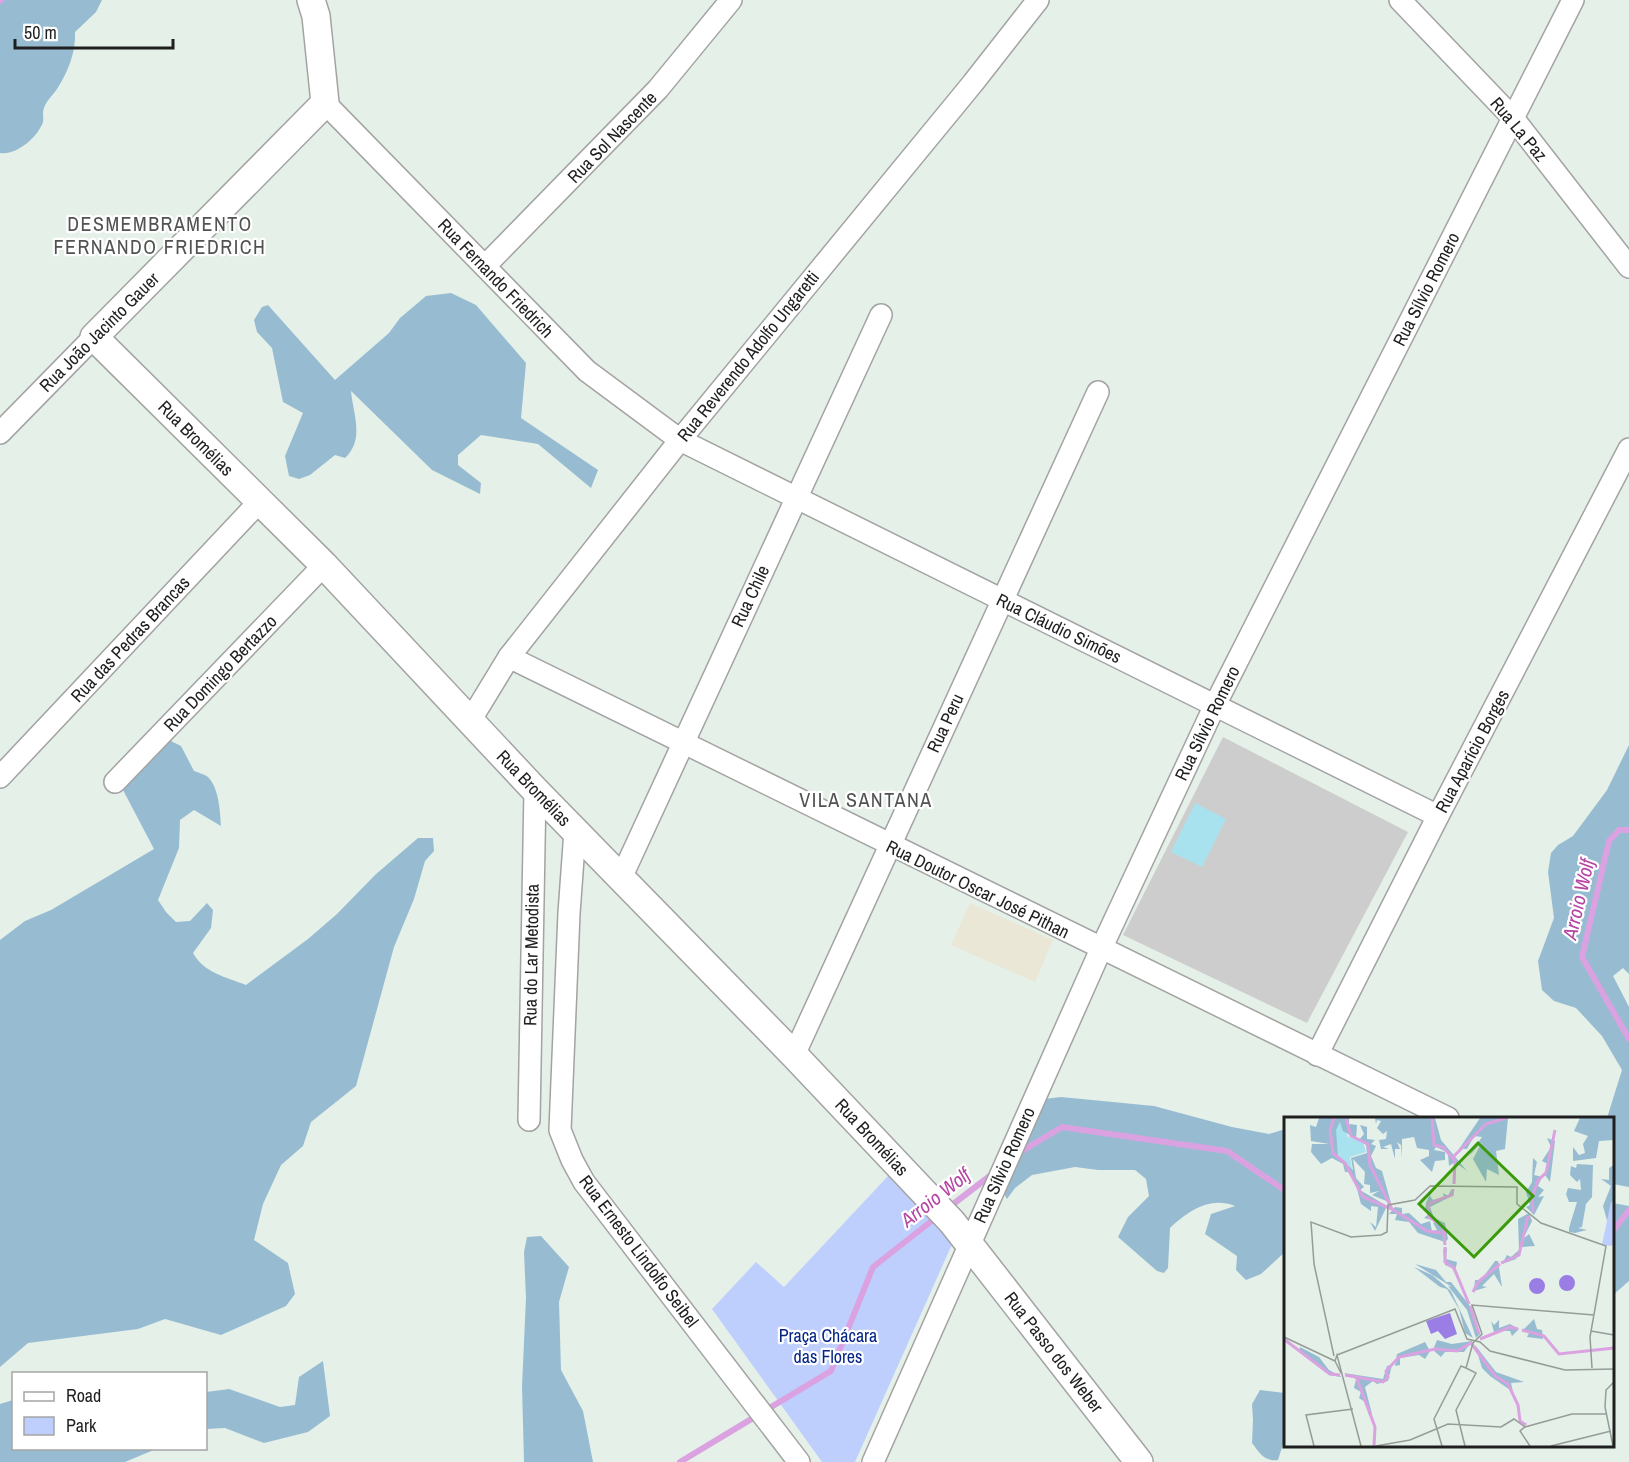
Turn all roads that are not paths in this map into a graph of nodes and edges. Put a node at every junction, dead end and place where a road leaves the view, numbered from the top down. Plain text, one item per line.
1 (312, 0) edge
2 (731, 0) edge
3 (1038, 0) edge
4 (1400, 0) edge
5 (1573, 0) edge
6 (325, 103) junction
7 (1513, 118) junction
8 (485, 266) junction
9 (1629, 267) edge
10 (881, 315) dead end
11 (94, 337) junction
12 (1098, 392) dead end
13 (0, 433) edge
14 (680, 440) junction
15 (1629, 449) edge
16 (796, 498) junction
17 (260, 501) junction
18 (324, 565) junction
19 (1002, 600) junction
20 (510, 657) junction
21 (1215, 705) junction
22 (470, 721) junction
23 (683, 741) junction
24 (0, 777) edge
25 (115, 782) dead end
26 (535, 790) junction
27 (1438, 816) junction
28 (575, 831) junction
29 (889, 845) junction
30 (621, 878) junction
31 (1101, 949) junction
32 (564, 1022) junction
33 (530, 1026) junction
34 (794, 1055) junction
35 (1317, 1055) junction
36 (1444, 1117) edge
37 (529, 1120) dead end
38 (970, 1242) junction
39 (799, 1462) edge
40 (873, 1462) edge
41 (1139, 1462) edge

1 - 6 street
2 - 8 street, Rua Sol Nascente
3 - 14 street, Rua Reverendo Adolfo Ungaretti
4 - 7 street, Rua La Paz
5 - 7 street, Rua Sílvio Romero
6 - 8 street, Rua Fernando Friedrich
6 - 11 street, Rua João Jacinto Gauer
7 - 9 street, Rua La Paz
7 - 21 street, Rua Sílvio Romero
8 - 14 street, Rua Fernando Friedrich
10 - 16 street, Rua Chile
11 - 13 street, Rua João Jacinto Gauer
11 - 17 street, Rua Bromélias
12 - 19 street, Rua Peru
14 - 16 street, Rua Cláudio Simões
14 - 20 street, Rua Reverendo Adolfo Ungaretti
15 - 27 street, Rua Aparício Borges
16 - 19 street, Rua Cláudio Simões
16 - 23 street, Rua Chile
17 - 18 street, Rua Bromélias
17 - 24 street, Rua das Pedras Brancas
18 - 22 street, Rua Bromélias
18 - 25 street, Rua Domingo Bertazzo
19 - 21 street, Rua Cláudio Simões
19 - 29 street, Rua Peru
20 - 22 street, Rua Reverendo Adolfo Ungaretti
20 - 23 street, Rua Doutor Oscar José Pithan
21 - 27 street, Rua Cláudio Simões
21 - 31 street, Rua Sílvio Romero
22 - 26 street, Rua Bromélias
23 - 29 street, Rua Doutor Oscar José Pithan
23 - 30 street, Rua Chile
26 - 28 street, Rua Bromélias
26 - 33 street, Rua do Lar Metodista
27 - 35 street, Rua Aparício Borges
28 - 30 street, Rua Bromélias
28 - 32 street, Rua Ernesto Lindolfo Seibel
29 - 31 street, Rua Doutor Oscar José Pithan
29 - 34 street, Rua Peru
30 - 34 street, Rua Bromélias
31 - 35 street, Rua Doutor Oscar José Pithan
31 - 38 street, Rua Sílvio Romero
32 - 33 street
32 - 39 street, Rua Ernesto Lindolfo Seibel
33 - 37 street, Rua do Lar Metodista
34 - 38 street, Rua Bromélias
35 - 36 street, Rua Doutor Oscar José Pithan
38 - 40 street, Rua Sílvio Romero
38 - 41 street, Rua Passo dos Weber

